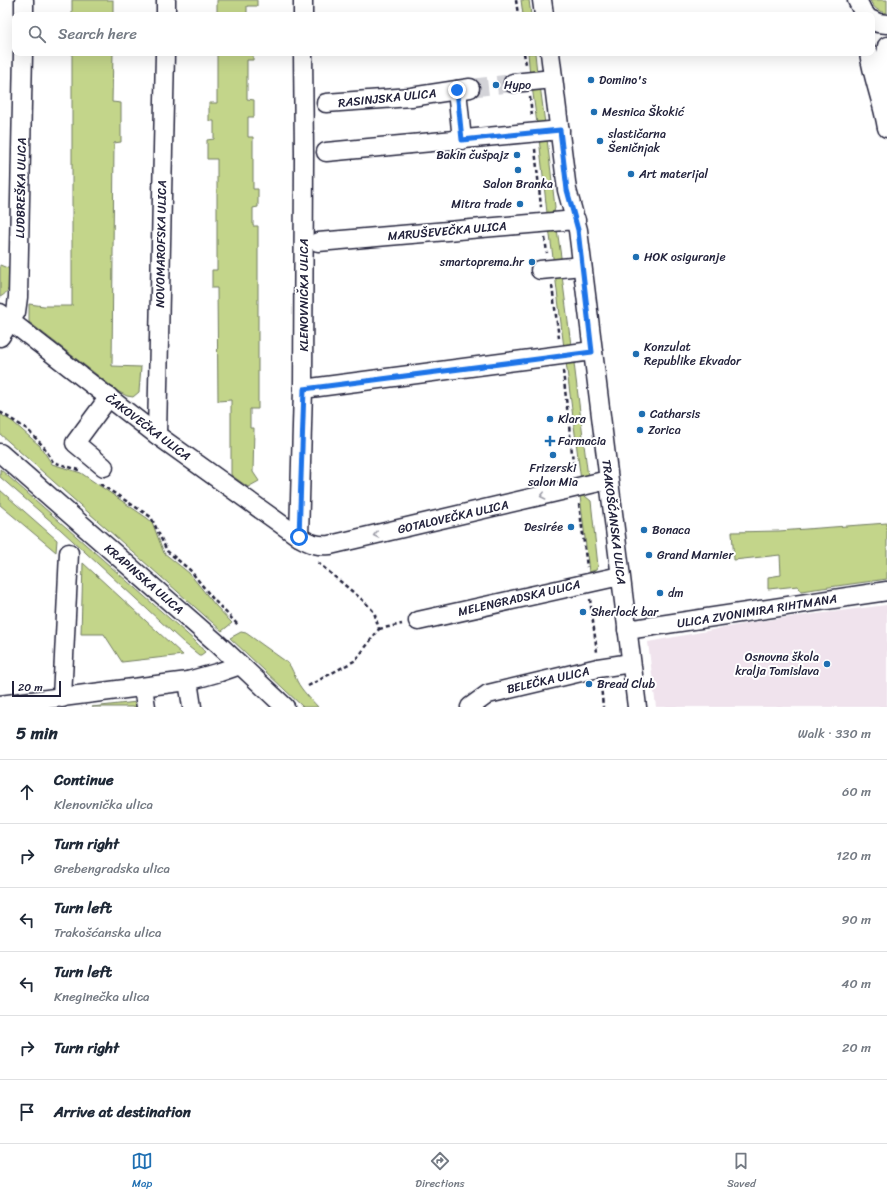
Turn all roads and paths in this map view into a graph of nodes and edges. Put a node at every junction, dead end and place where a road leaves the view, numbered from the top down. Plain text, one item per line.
1 (24, 0) edge
2 (166, 0) edge
3 (303, 0) edge
4 (516, 0) edge
5 (542, 0) edge
6 (24, 12) edge
7 (166, 12) edge
8 (303, 12) edge
9 (518, 12) edge
10 (544, 12) edge
11 (875, 21) edge
12 (887, 24) edge
13 (887, 46) edge
14 (23, 56) edge
15 (165, 56) edge
16 (303, 56) edge
17 (550, 56) edge
18 (870, 56) edge
19 (553, 78) junction
20 (513, 83) tunnel mouth
21 (531, 98) dead end
22 (326, 104) dead end
23 (884, 108) junction
24 (532, 117) dead end
25 (887, 128) edge
26 (560, 130) junction
27 (462, 140) junction
28 (534, 142) dead end
29 (326, 152) dead end
30 (542, 214) dead end
31 (576, 220) junction
32 (544, 231) dead end
33 (318, 242) dead end
34 (582, 266) junction
35 (546, 270) junction
36 (6, 317) edge
37 (0, 337) edge
38 (560, 342) dead end
39 (592, 352) junction
40 (563, 370) dead end
41 (304, 389) junction
42 (109, 397) junction
43 (0, 412) edge
44 (157, 434) junction
45 (0, 453) edge
46 (85, 474) dead end
47 (574, 474) dead end
48 (101, 475) joint
49 (608, 480) junction
50 (578, 502) dead end
51 (299, 537) junction
52 (69, 553) dead end
53 (315, 560) dead end
54 (587, 568) dead end
55 (620, 576) junction
56 (887, 591) edge
57 (591, 608) dead end
58 (418, 621) joint
59 (239, 626) dead end
60 (379, 628) junction
61 (627, 630) junction
62 (597, 655) dead end
63 (631, 663) junction
64 (240, 665) junction
65 (188, 681) junction
66 (601, 681) dead end
67 (308, 686) dead end
68 (144, 687) junction
69 (52, 702) edge
70 (0, 705) edge
71 (146, 707) edge
72 (192, 707) edge
73 (285, 707) edge
74 (470, 707) edge
75 (603, 707) edge
76 (637, 707) edge

1 - 6 street
2 - 7 street
3 - 8 street
4 - 9 path
5 - 10 street
11 - 12 street
13 - 23 street
14 - 36 street, LUDBREŠKA ULICA
15 - 44 street, NOVOMAROFSKA ULICA
16 - 41 street, KLENOVNIČKA ULICA
17 - 19 street, TRAKOŠĆANSKA ULICA
18 - 23 street
19 - 20 street
19 - 26 street, TRAKOŠĆANSKA ULICA
21 - 24 path
22 - 27 street, RASINJSKA ULICA
23 - 25 street
26 - 27 street
26 - 31 street, TRAKOŠĆANSKA ULICA
27 - 29 street
28 - 30 path
31 - 33 street, MARUŠEVEČKA ULICA
31 - 34 street, TRAKOŠĆANSKA ULICA
32 - 35 path
34 - 35 street
34 - 39 street, TRAKOŠĆANSKA ULICA
35 - 38 path
36 - 37 street
36 - 42 street, ČAKOVEČKA ULICA
39 - 41 street
39 - 49 street, TRAKOŠĆANSKA ULICA
40 - 47 path
41 - 51 street, KLENOVNIČKA ULICA
42 - 44 street, ČAKOVEČKA ULICA
42 - 48 street
43 - 46 path
44 - 51 street, ČAKOVEČKA ULICA
45 - 64 street, KRAPINSKA ULICA
48 - 59 path
49 -> 51 street, GOTALOVEČKA ULICA
49 - 55 street, TRAKOŠĆANSKA ULICA
50 - 54 path
52 - 69 street
53 - 60 path
55 - 58 street, MELENGRADSKA ULICA
55 - 61 street, TRAKOŠĆANSKA ULICA
56 - 61 street, ULICA ZVONIMIRA RIHTMANA
57 - 62 path
58 - 60 path
60 - 67 path
61 - 63 street, TRAKOŠĆANSKA ULICA
63 - 74 street, BELEČKA ULICA
63 - 76 street, TRAKOŠĆANSKA ULICA
64 - 65 street
64 - 73 street, KRAPINSKA ULICA
65 - 68 street
65 - 72 street
66 - 75 path
68 - 69 street
68 - 71 street
69 - 70 street

